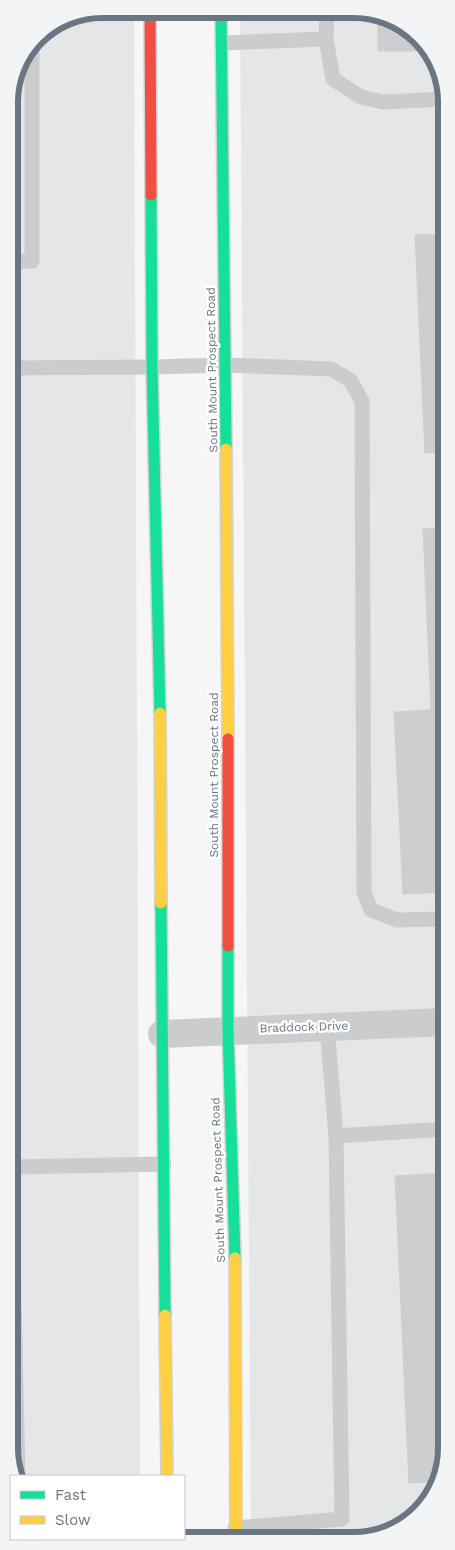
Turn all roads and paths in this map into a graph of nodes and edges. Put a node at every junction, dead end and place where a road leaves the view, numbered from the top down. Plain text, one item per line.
1 (150, 18) edge
2 (221, 18) edge
3 (326, 18) edge
4 (326, 39) junction
5 (222, 43) junction
6 (32, 55) edge
7 (438, 100) edge
8 (18, 262) edge
9 (226, 365) junction
10 (152, 367) junction
11 (18, 368) edge
12 (437, 919) edge
13 (437, 1022) edge
14 (327, 1026) junction
15 (228, 1031) junction
16 (162, 1034) junction
17 (437, 1130) edge
18 (336, 1136) junction
19 (164, 1164) junction
20 (18, 1167) edge
21 (168, 1475) edge
22 (236, 1532) edge
23 (250, 1532) edge

1 - 10 main road
2 - 5 main road, South Mount Prospect Road
3 - 4 lane
4 - 5 lane
4 - 7 lane
5 - 9 main road, South Mount Prospect Road
6 - 8 lane
9 - 10 lane
9 - 12 lane
9 - 15 main road, South Mount Prospect Road
10 - 11 lane
10 - 16 main road
13 - 14 street, Braddock Drive
14 - 15 street, Braddock Drive
14 - 18 lane
15 - 16 street, Braddock Drive
15 - 22 main road, South Mount Prospect Road
16 - 19 main road
17 - 18 lane
18 - 23 lane
19 - 20 lane
19 - 21 main road

